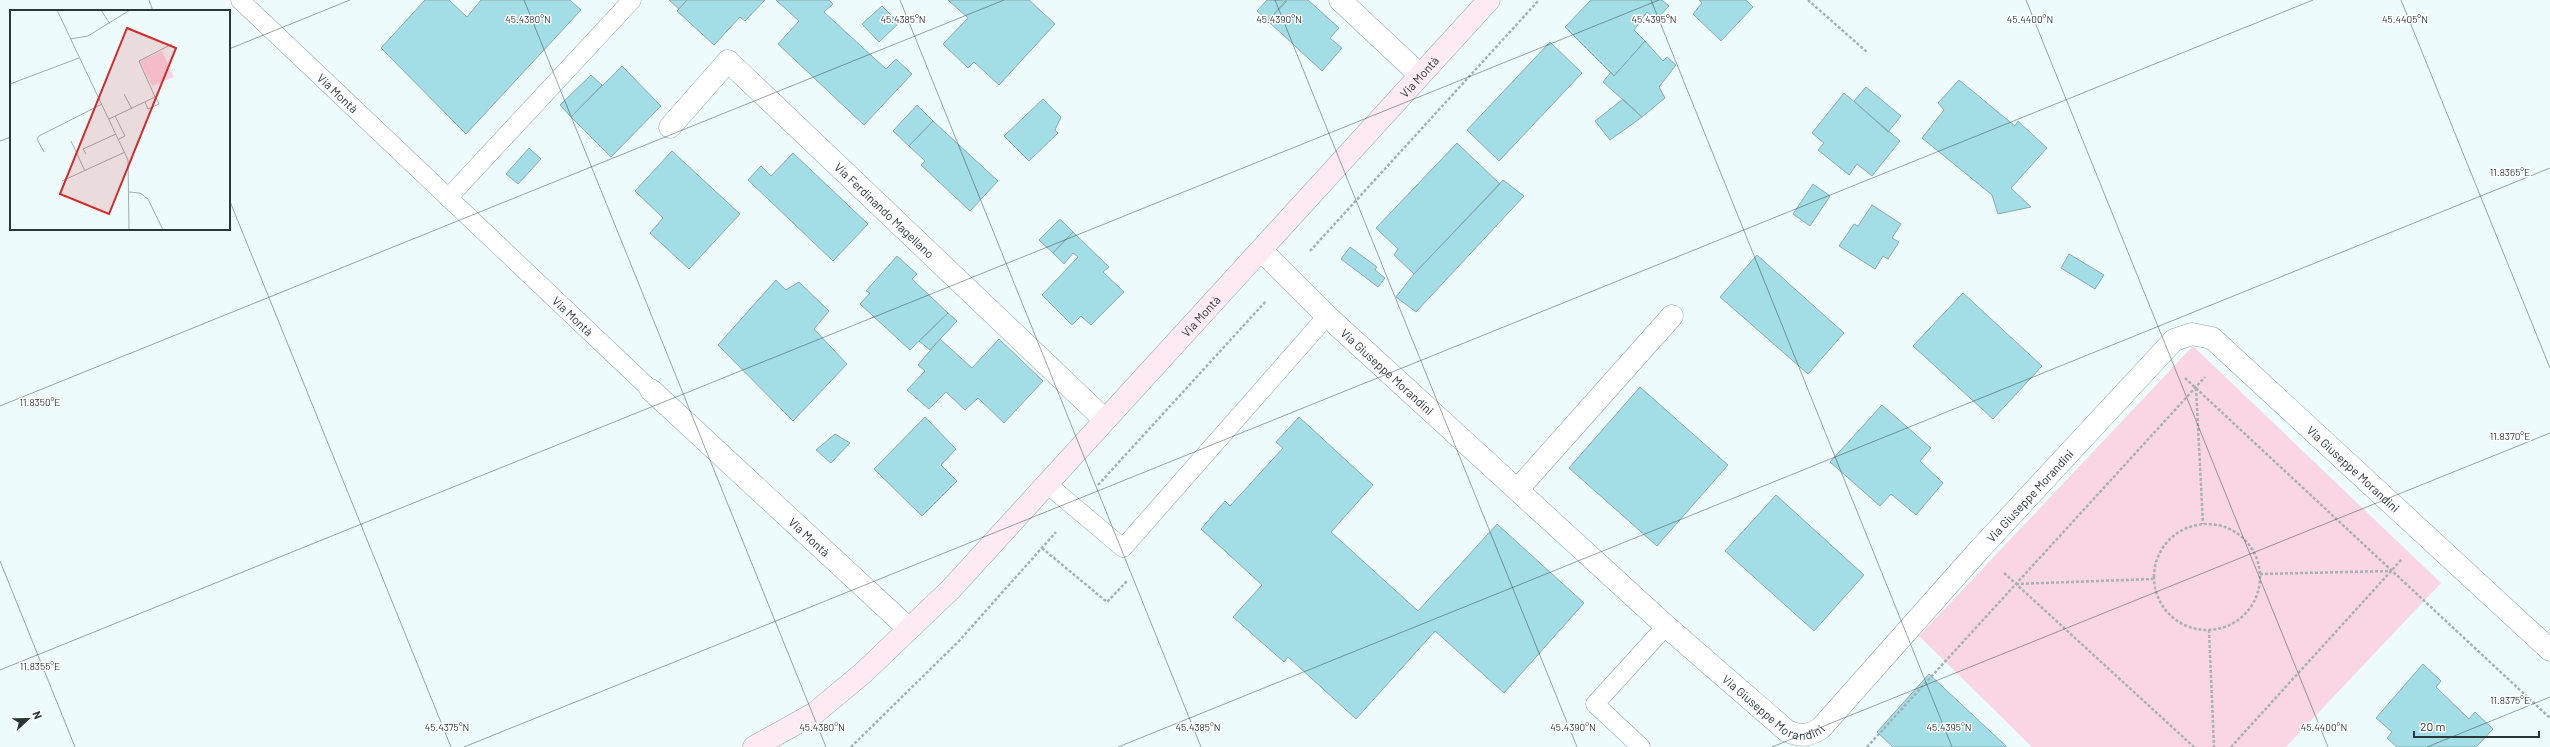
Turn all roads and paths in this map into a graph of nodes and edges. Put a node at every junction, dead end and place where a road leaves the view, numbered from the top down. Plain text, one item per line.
1 (240, 0) edge
2 (632, 0) edge
3 (1340, 0) edge
4 (1489, 0) edge
5 (1539, 0) edge
6 (1808, 0) edge
7 (1868, 53) dead end
8 (1420, 75) junction
9 (670, 127) dead end
10 (448, 198) junction
11 (1262, 251) junction
12 (1309, 253) dead end
13 (1268, 300) dead end
14 (1327, 316) junction
15 (1672, 316) dead end
16 (2210, 372) dead end
17 (2181, 374) dead end
18 (2196, 387) junction
19 (651, 390) joint
20 (1105, 420) junction
21 (1047, 484) junction
22 (1518, 489) junction
23 (1092, 491) dead end
24 (2203, 524) junction
25 (1057, 531) dead end
26 (2426, 534) junction
27 (1979, 550) junction
28 (2392, 571) junction
29 (2260, 574) junction
30 (2154, 579) junction
31 (2016, 584) junction
32 (1666, 626) junction
33 (909, 629) junction
34 (2209, 630) junction
35 (2550, 650) edge
36 (2550, 718) edge
37 (1804, 741) edge
38 (754, 747) edge
39 (850, 747) edge
40 (1641, 747) edge
41 (1867, 747) edge
42 (2194, 747) edge
43 (2214, 747) edge
44 (2231, 747) edge

1 - 10 lane, Via Montà
2 - 10 lane
3 - 8 street
4 - 8 main road, Via Montà
5 - 12 path
6 - 7 path
8 - 11 main road, Via Montà
9 - 20 street, Via Ferdinando Magellano
10 - 19 lane, Via Montà
11 - 14 street, Via Giuseppe Morandini
11 - 20 main road, Via Montà
13 - 23 path
14 - 21 lane
14 - 22 street, Via Giuseppe Morandini
15 - 22 street
16 - 18 path
17 - 18 path
18 - 24 path
18 - 28 path
18 - 31 path
19 - 33 street, Via Montà
20 - 21 main road, Via Montà
21 - 33 main road, Via Montà
22 - 32 street, Via Giuseppe Morandini
24 - 29 path
24 - 30 path
25 - 39 path
26 - 27 street, Via Giuseppe Morandini
26 - 28 path
26 - 35 street, Via Giuseppe Morandini
27 - 31 path
27 - 37 street, Via Giuseppe Morandini
28 - 29 path
28 - 36 path
28 - 44 path
29 - 34 path
30 - 31 path
30 - 34 path
31 - 41 path
31 - 42 path
32 - 37 street, Via Giuseppe Morandini
32 - 40 lane
33 - 38 main road, Via Montà
34 - 43 path

